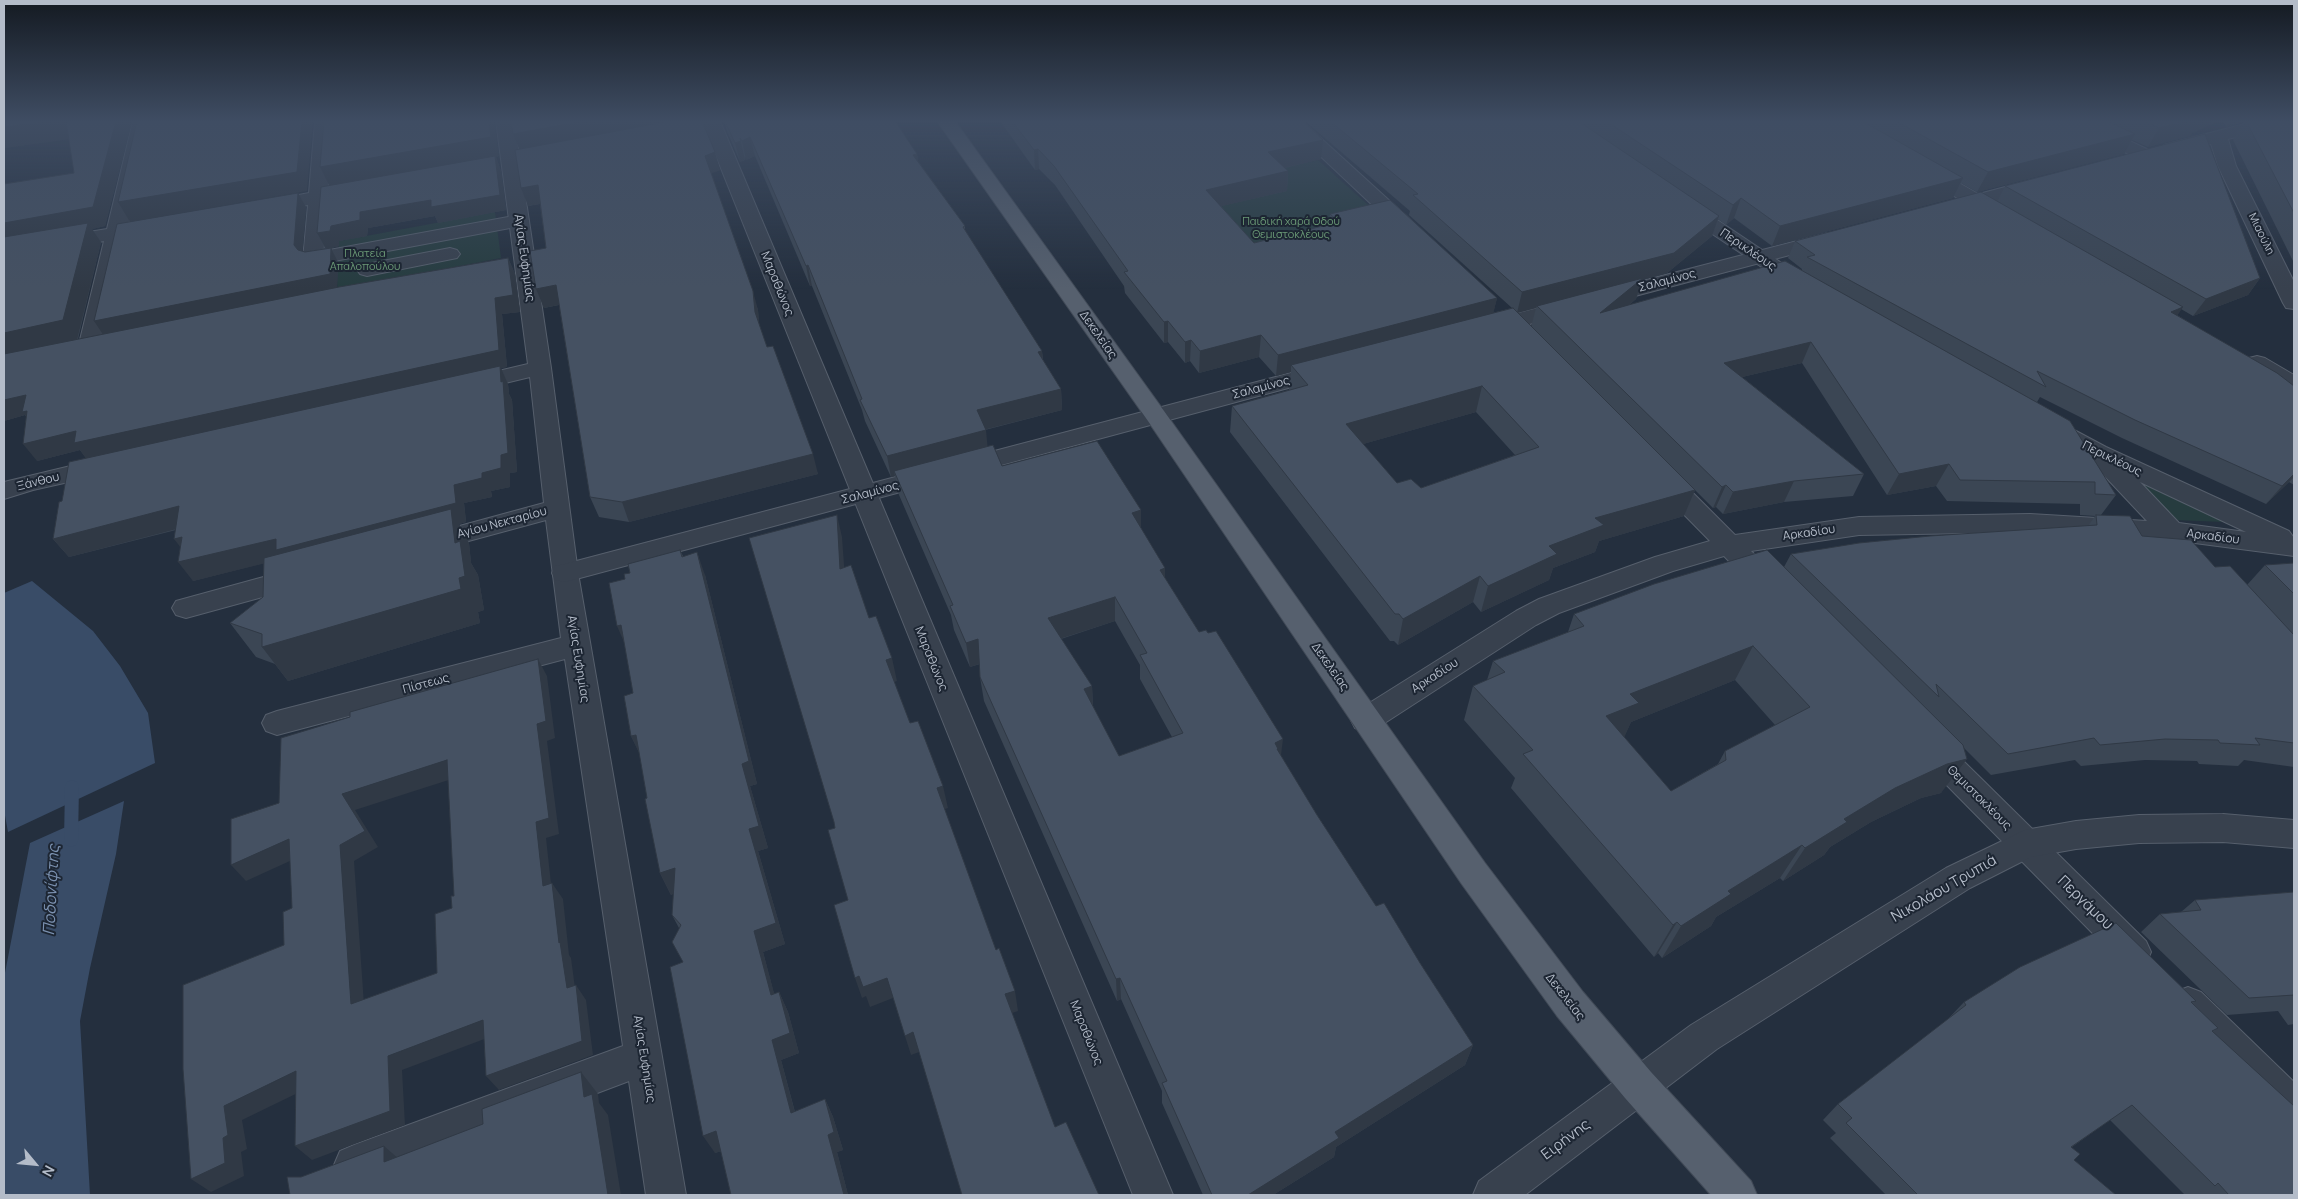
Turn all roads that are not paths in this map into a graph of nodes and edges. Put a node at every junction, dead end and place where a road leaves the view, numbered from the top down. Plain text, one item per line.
1 (130, 177) edge
2 (320, 177) edge
3 (513, 177) edge
4 (734, 177) edge
5 (986, 177) edge
6 (1353, 177) edge
7 (1935, 177) edge
8 (2233, 177) edge
9 (2052, 180) edge
10 (376, 187) edge
11 (318, 197) junction
12 (1670, 197) edge
13 (1976, 200) junction
14 (241, 211) edge
15 (1929, 213) edge
16 (519, 221) junction
17 (165, 224) edge
18 (2019, 225) edge
19 (117, 233) junction
20 (1844, 235) edge
21 (1423, 242) edge
22 (449, 244) junction
23 (4, 252) edge
24 (1758, 257) junction
25 (367, 260) junction
26 (451, 274) edge
27 (367, 292) edge
28 (1817, 294) edge
29 (1489, 302) edge
30 (2294, 303) edge
31 (1511, 322) junction
32 (1473, 332) edge
33 (1531, 343) edge
34 (89, 347) edge
35 (2243, 355) edge
36 (1342, 367) edge
37 (540, 368) junction
38 (2294, 385) edge
39 (444, 390) edge
40 (1156, 416) junction
41 (2038, 419) edge
42 (2097, 453) junction
43 (125, 461) edge
44 (1648, 462) edge
45 (4, 491) edge
46 (864, 495) junction
47 (557, 508) junction
48 (2171, 531) junction
49 (1730, 545) junction
50 (2294, 545) edge
51 (405, 549) edge
52 (2203, 559) edge
53 (319, 572) edge
54 (565, 573) junction
55 (1785, 601) edge
56 (186, 608) dead end
57 (576, 645) junction
58 (1366, 720) junction
59 (277, 723) dead end
60 (1915, 733) edge
61 (2294, 834) edge
62 (2025, 844) junction
63 (643, 1058) junction
64 (1638, 1085) junction
65 (2294, 1108) edge
66 (322, 1176) edge
67 (666, 1195) edge
68 (1153, 1195) edge
69 (1493, 1195) edge
70 (1737, 1195) edge

1 - 19 street
2 - 11 street
3 - 16 street, Αγίας Ευφημίας
4 - 46 street, Μαραθώνος
5 - 40 main road, Δεκελείας
6 - 21 street
7 - 13 street
8 - 30 street, Μιαούλη
9 - 13 street
10 - 11 street
11 - 14 street
11 - 25 street
12 - 24 street, Περικλέους
13 - 15 street
13 - 18 street
16 - 22 street
16 - 37 street, Αγίας Ευφημίας
17 - 19 street
19 - 23 street
19 - 34 street
20 - 24 street, Σαλαμίνος
22 - 25 street
22 - 26 street
24 - 28 street, Περικλέους
24 - 31 street, Σαλαμίνος
25 - 27 street
29 - 31 street
31 - 32 street, Σαλαμίνος
31 - 33 street
35 - 38 street
36 - 40 street, Σαλαμίνος
37 - 39 street
37 - 47 street, Αγίας Ευφημίας
40 - 46 street, Σαλαμίνος
40 - 58 main road, Δεκελείας
41 - 42 street, Περικλέους
42 - 48 street
42 - 50 street, Περικλέους
43 - 45 street, Ξάνθου
44 - 49 street
46 - 54 street, Σαλαμίνος
46 - 68 street, Μαραθώνος
47 - 51 street, Αγίου Νεκταρίου
47 - 54 street, Αγίας Ευφημίας
48 - 49 street, Αρκαδίου
48 - 50 street, Αρκαδίου
48 - 52 street
49 - 55 street
49 - 58 street, Αρκαδίου
53 - 56 street
54 - 57 street, Αγίας Ευφημίας
57 - 59 street, Πίστεως
57 - 63 street, Αγίας Ευφημίας
58 - 64 main road, Δεκελείας
60 - 62 street, Θεμιστοκλέους
61 - 62 street, Νικολάου Τρυπιά
62 - 64 street, Νικολάου Τρυπιά
62 - 65 street, Περγάμου
63 - 66 street
63 - 67 street, Αγίας Ευφημίας
64 - 69 street, Ειρήνης
64 - 70 main road, Δεκελείας

